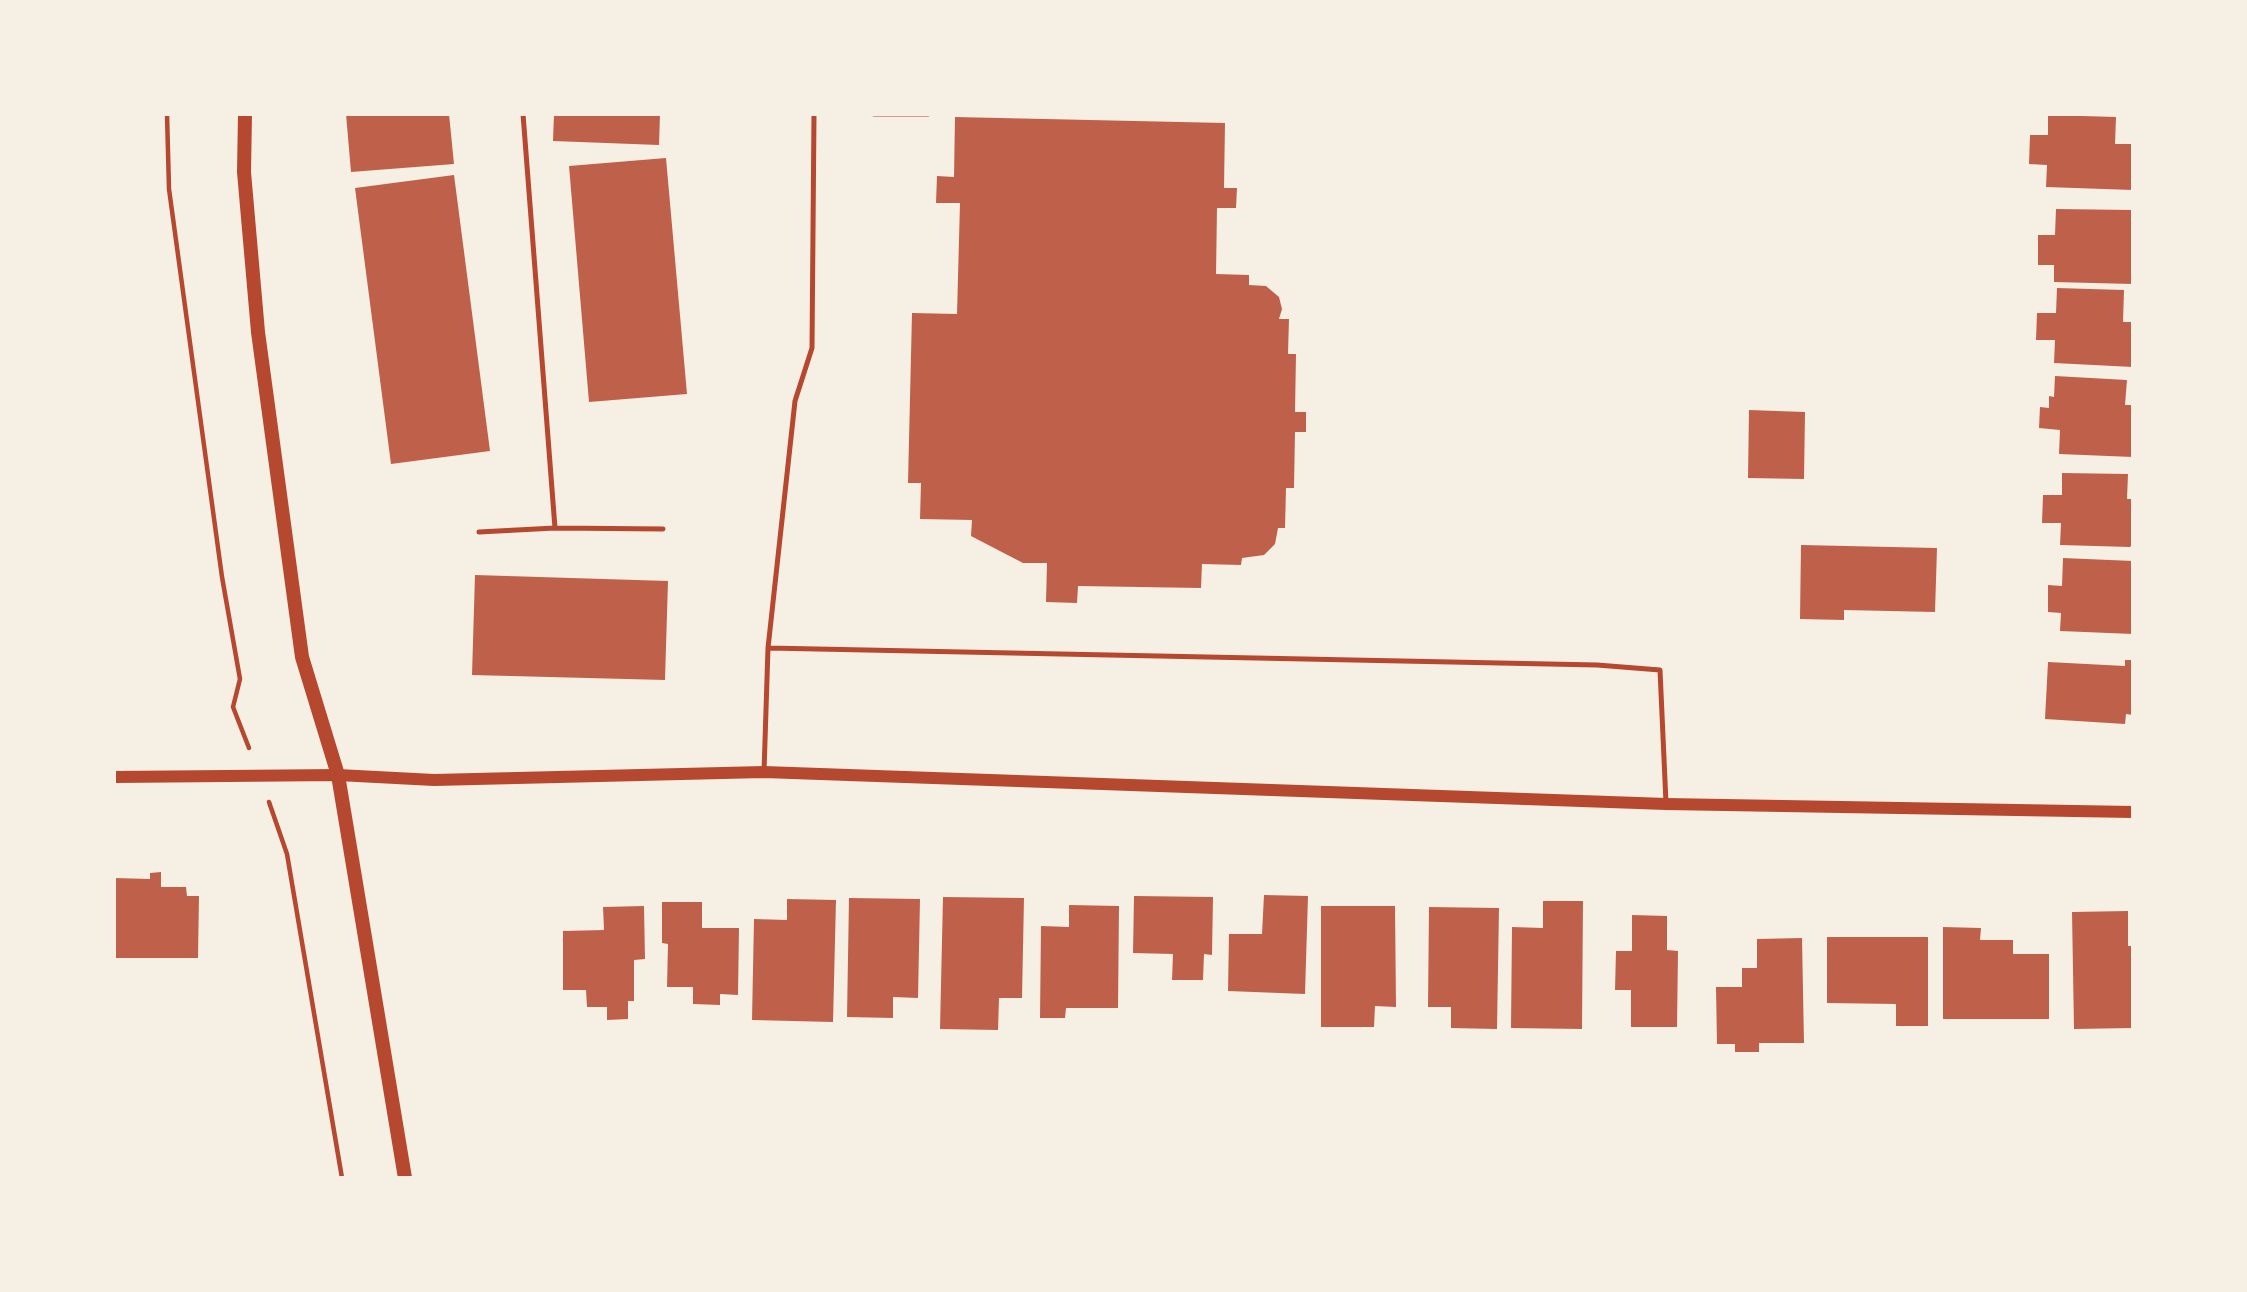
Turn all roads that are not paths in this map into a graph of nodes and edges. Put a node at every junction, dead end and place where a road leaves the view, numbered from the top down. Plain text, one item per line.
1 (245, 114) edge
2 (523, 114) edge
3 (814, 114) edge
4 (874, 114) edge
5 (928, 114) edge
6 (555, 527) junction
7 (663, 529) dead end
8 (479, 532) dead end
9 (768, 648) junction
10 (764, 772) junction
11 (338, 775) junction
12 (114, 777) edge
13 (1666, 804) junction
14 (2133, 812) edge
15 (405, 1178) edge

1 - 11 main road
2 - 6 lane
3 - 9 lane
4 - 5 lane
6 - 7 lane
6 - 8 lane
9 - 10 lane
9 - 13 lane
10 - 11 street
10 - 13 street
11 - 12 street
11 - 15 main road
13 - 14 street

